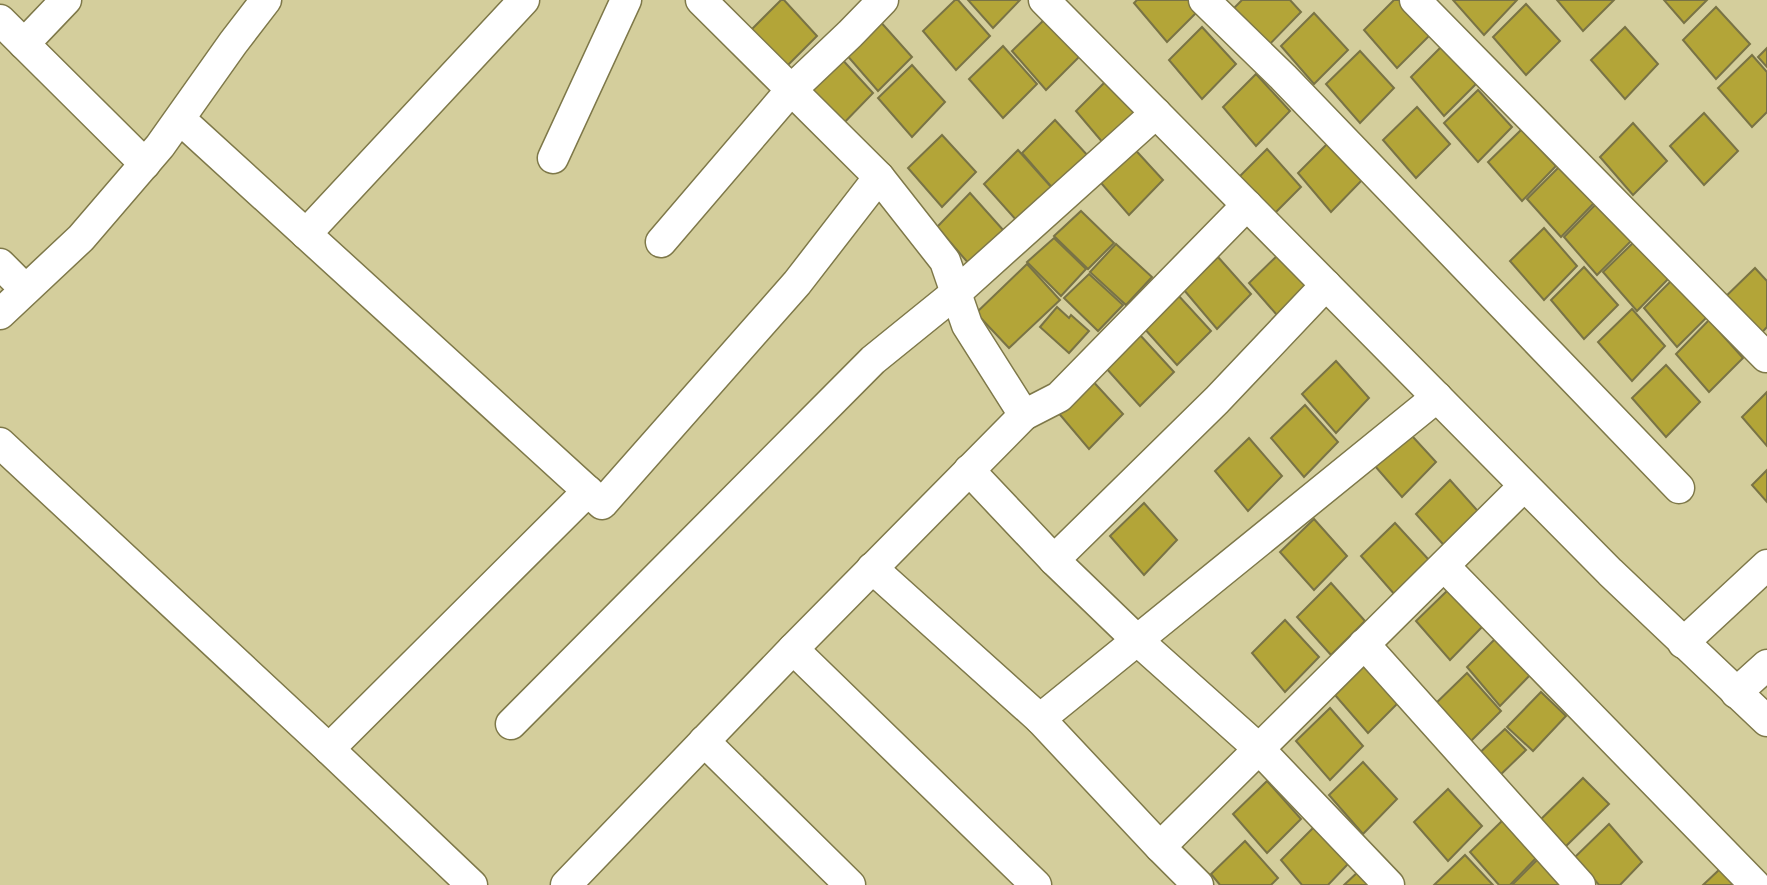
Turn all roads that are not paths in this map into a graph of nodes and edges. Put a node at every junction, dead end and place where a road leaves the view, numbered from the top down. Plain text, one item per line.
1 (66, 0) edge
2 (266, 0) edge
3 (524, 0) edge
4 (626, 0) edge
5 (701, 0) edge
6 (883, 0) edge
7 (1045, 0) edge
8 (1204, 0) edge
9 (1415, 0) edge
10 (0, 20) edge
11 (24, 44) junction
12 (791, 90) junction
13 (1156, 113) junction
14 (180, 118) junction
15 (553, 158) dead end
16 (145, 163) junction
17 (878, 177) junction
18 (1247, 205) junction
19 (306, 234) junction
20 (661, 242) dead end
21 (0, 264) edge
22 (1326, 285) junction
23 (25, 289) junction
24 (957, 292) junction
25 (0, 314) edge
26 (1766, 357) edge
27 (1437, 397) junction
28 (1024, 415) junction
29 (0, 443) edge
30 (969, 470) junction
31 (1524, 486) junction
32 (1679, 488) dead end
33 (588, 491) junction
34 (1054, 560) junction
35 (1767, 565) edge
36 (1444, 566) junction
37 (872, 568) junction
38 (1137, 640) junction
39 (1683, 643) junction
40 (1364, 644) junction
41 (793, 649) junction
42 (1767, 666) edge
43 (1736, 692) junction
44 (1040, 719) junction
45 (1767, 721) edge
46 (511, 724) dead end
47 (704, 741) junction
48 (329, 749) junction
49 (1259, 749) junction
50 (1160, 847) junction
51 (472, 885) edge
52 (566, 885) edge
53 (850, 885) edge
54 (1035, 885) edge
55 (1198, 885) edge
56 (1389, 885) edge
57 (1580, 885) edge
58 (1755, 885) edge

1 - 11 street
2 - 14 street
3 - 19 street
4 - 15 street
5 - 12 street
6 - 12 street
7 - 13 street
8 - 32 street
9 - 26 street
10 - 11 street
11 - 16 street
12 - 17 street
12 - 20 street
13 - 18 street
13 - 24 street
14 - 16 street
14 - 19 street
16 - 23 street
17 - 24 street
17 - 33 street
18 - 22 street
18 - 28 street
19 - 33 street
21 - 23 street
22 - 27 street
22 - 34 street
23 - 25 street
24 - 28 street
24 - 46 street
27 - 31 street
27 - 38 street
28 - 30 street
29 - 48 street
30 - 34 street
30 - 37 street
31 - 36 street
31 - 39 street
33 - 48 street
34 - 38 street
35 - 39 street
36 - 40 street
36 - 58 street
37 - 41 street
37 - 44 street
38 - 44 street
38 - 49 street
39 - 43 street
40 - 49 street
40 - 57 street
41 - 47 street
41 - 54 street
42 - 43 street
43 - 45 street
44 - 50 street
47 - 52 street
47 - 53 street
48 - 51 street
49 - 50 street
49 - 56 street
50 - 55 street

